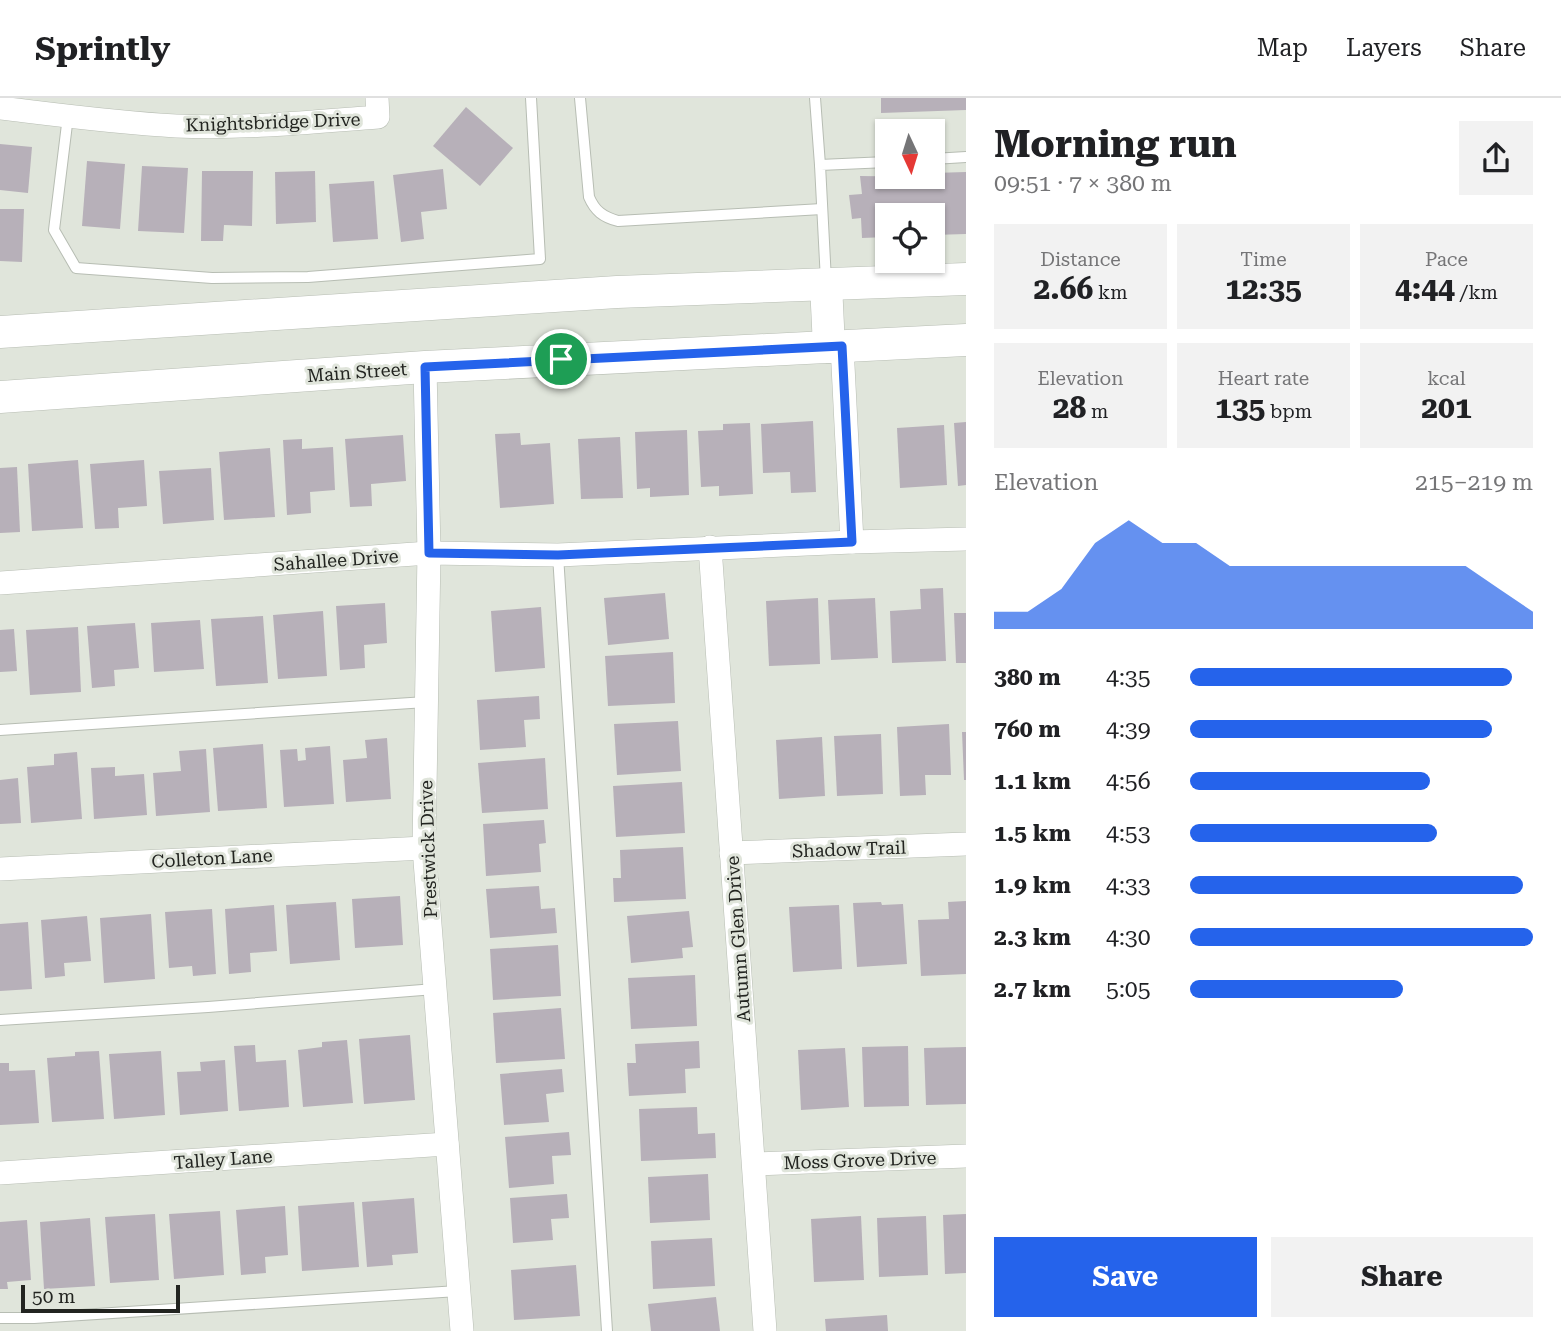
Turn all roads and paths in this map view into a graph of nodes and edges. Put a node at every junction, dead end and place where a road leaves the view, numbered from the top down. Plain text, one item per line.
1 (531, 98) edge
2 (580, 98) edge
3 (815, 98) edge
4 (0, 108) edge
5 (378, 108) edge
6 (68, 116) junction
7 (966, 157) edge
8 (945, 158) edge
9 (875, 163) edge
10 (820, 165) junction
11 (822, 209) junction
12 (966, 279) edge
13 (826, 284) junction
14 (0, 332) edge
15 (966, 340) edge
16 (836, 347) junction
17 (425, 367) junction
18 (0, 397) edge
19 (966, 539) edge
20 (852, 542) junction
21 (710, 547) junction
22 (429, 553) junction
23 (558, 555) junction
24 (0, 583) edge
25 (426, 702) junction
26 (0, 730) edge
27 (966, 844) edge
28 (424, 848) junction
29 (732, 853) junction
30 (0, 869) edge
31 (435, 989) junction
32 (0, 1020) edge
33 (447, 1144) junction
34 (966, 1156) edge
35 (754, 1164) junction
36 (0, 1173) edge
37 (458, 1291) junction
38 (0, 1318) edge
39 (461, 1331) edge
40 (607, 1331) edge
41 (765, 1331) edge

1 - 6 lane
2 - 11 lane
3 - 10 lane
4 - 6 street, Knightsbridge Drive
5 - 6 street, Knightsbridge Drive
7 - 8 lane
9 - 10 lane
10 - 11 lane
11 - 13 lane
12 - 13 main road
13 - 14 main road
13 - 16 main road
15 - 16 main road, Main Street
16 - 17 main road, Main Street
16 - 20 street
17 - 18 main road, Main Street
17 - 22 street, Prestwick Drive
19 - 20 street, Sahallee Drive
20 - 21 street, Sahallee Drive
21 - 23 street, Sahallee Drive
21 - 29 street, Autumn Glen Drive
22 - 23 street, Sahallee Drive
22 - 24 street, Sahallee Drive
22 - 25 street, Prestwick Drive
23 - 40 lane
25 - 26 lane
25 - 28 street, Prestwick Drive
27 - 29 street, Shadow Trail
28 - 30 street, Colleton Lane
28 - 31 street, Prestwick Drive
29 - 35 street, Autumn Glen Drive
31 - 32 lane
31 - 33 street, Prestwick Drive
33 - 36 street, Talley Lane
33 - 37 street, Prestwick Drive
34 - 35 street, Moss Grove Drive
35 - 41 street, Autumn Glen Drive
37 - 38 lane
37 - 39 street, Prestwick Drive

